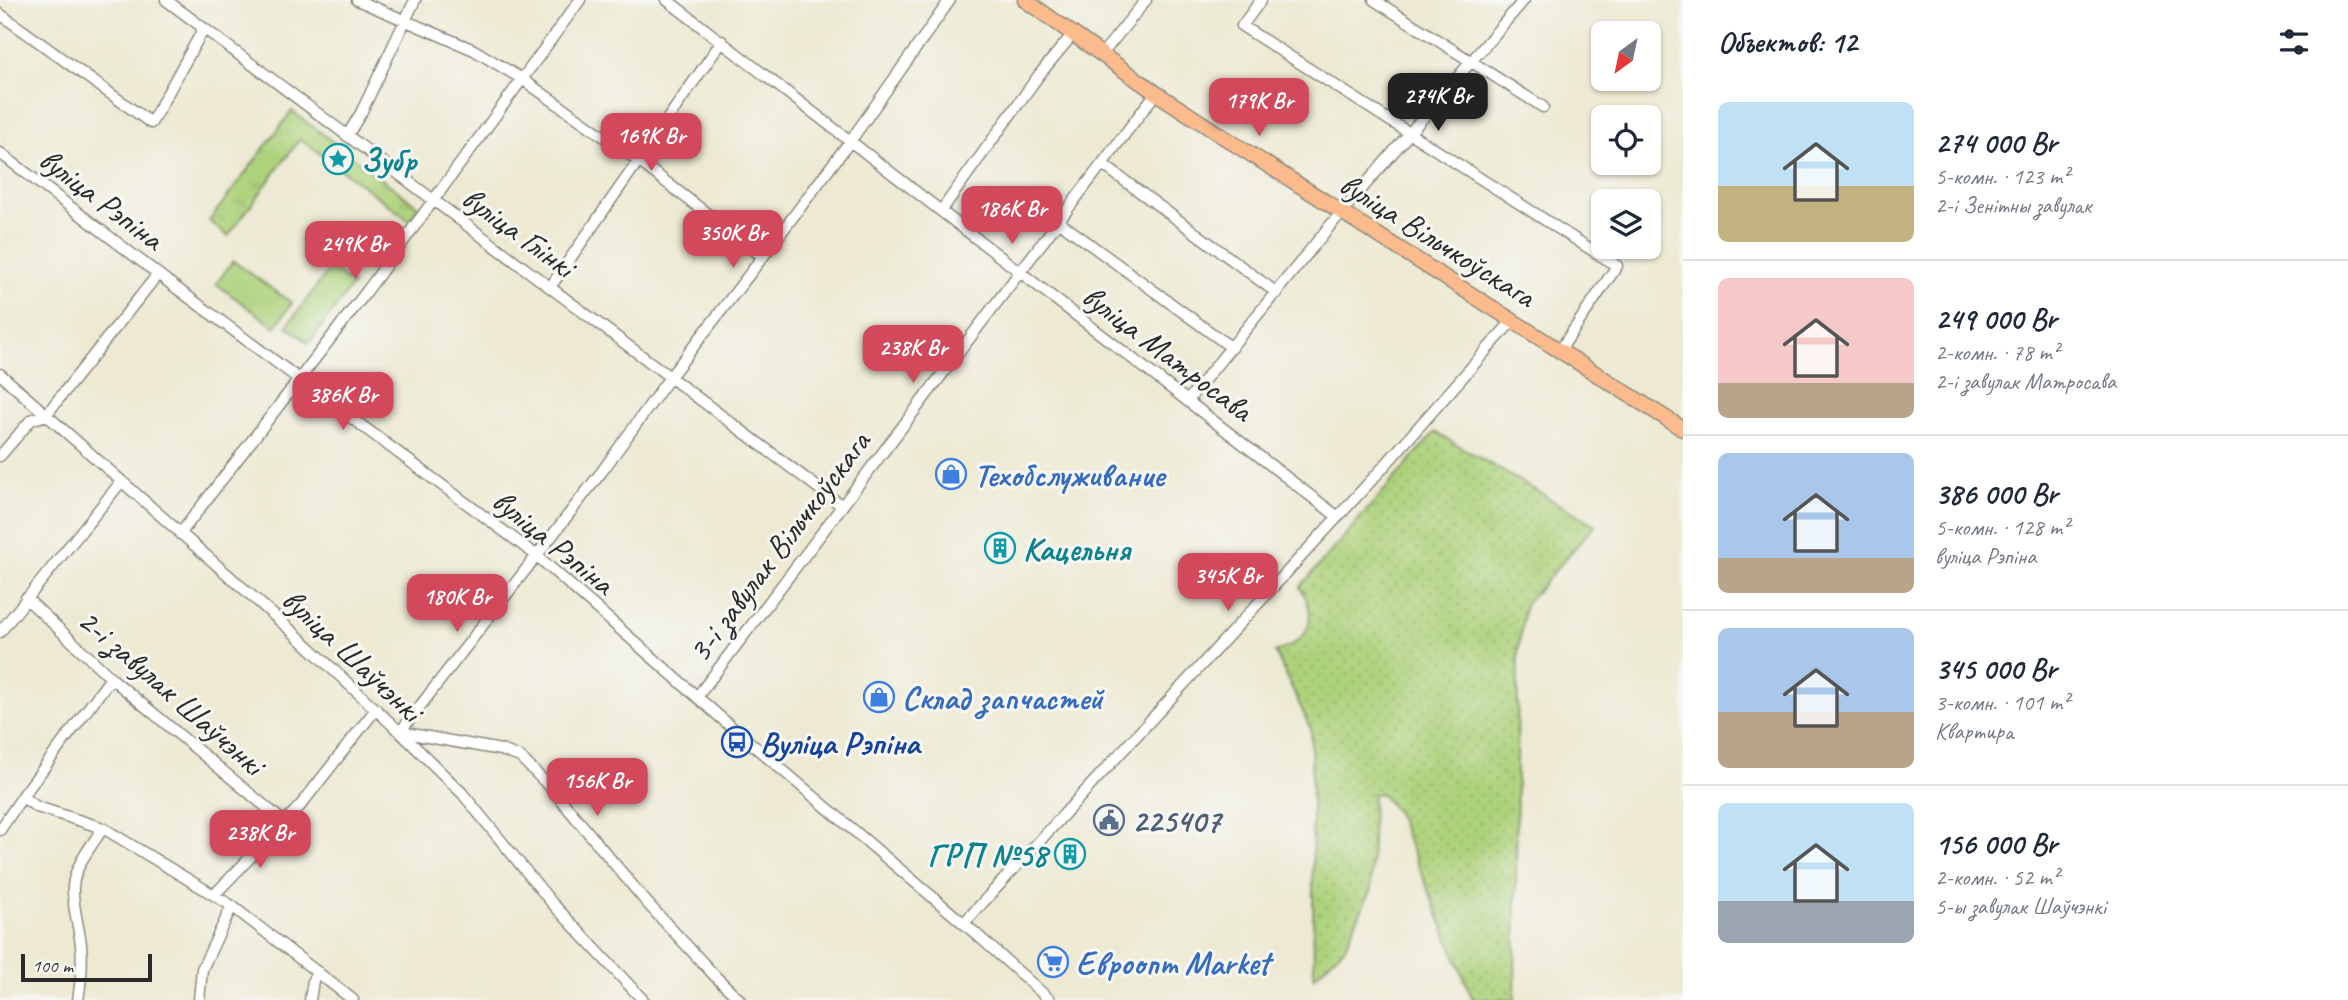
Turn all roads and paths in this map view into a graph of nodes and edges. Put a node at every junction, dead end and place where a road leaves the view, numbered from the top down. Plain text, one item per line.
1 (166, 0) edge
2 (187, 0) edge
3 (357, 0) edge
4 (415, 0) edge
5 (580, 0) edge
6 (667, 0) edge
7 (950, 0) edge
8 (1026, 0) edge
9 (1146, 0) edge
10 (1261, 0) edge
11 (1374, 0) edge
12 (1524, 0) edge
13 (179, 10) junction
14 (0, 14) edge
15 (406, 22) junction
16 (204, 28) junction
17 (1073, 34) junction
18 (722, 41) junction
19 (1102, 54) junction
20 (1472, 61) junction
21 (522, 79) junction
22 (1156, 93) junction
23 (1543, 107) dead end
24 (1409, 133) junction
25 (347, 136) junction
26 (851, 140) junction
27 (0, 153) edge
28 (640, 162) junction
29 (1102, 164) junction
30 (433, 200) junction
31 (941, 211) junction
32 (1342, 212) junction
33 (1058, 221) junction
34 (763, 257) junction
35 (1019, 272) junction
36 (158, 274) junction
37 (551, 286) junction
38 (1277, 293) junction
39 (1513, 320) junction
40 (1232, 348) junction
41 (1560, 350) junction
42 (0, 374) edge
43 (670, 377) junction
44 (299, 379) junction
45 (1188, 400) junction
46 (46, 415) junction
47 (1683, 429) edge
48 (0, 456) edge
49 (121, 482) junction
50 (841, 505) junction
51 (1338, 517) junction
52 (180, 534) junction
53 (537, 555) junction
54 (26, 598) junction
55 (0, 632) edge
56 (111, 678) junction
57 (697, 697) junction
58 (376, 709) junction
59 (400, 732) junction
60 (22, 797) junction
61 (284, 822) junction
62 (103, 828) junction
63 (0, 830) edge
64 (214, 895) junction
65 (232, 906) junction
66 (964, 923) junction
67 (318, 972) junction
68 (78, 1000) edge
69 (199, 1000) edge
70 (310, 1000) edge
71 (353, 1000) edge
72 (643, 1000) edge
73 (740, 1000) edge
74 (1050, 1000) edge

1 - 13 street, вуліца Глінкі
2 - 13 street
3 - 15 street
4 - 15 street
5 - 21 street
6 - 18 street, вуліца Матросава
7 - 26 street
8 - 17 main road, вуліца Вільчкоўскага
9 - 19 street
10 - 24 street
11 - 20 street
12 - 20 street
13 - 16 street, вуліца Глінкі
14 - 16 street
15 - 21 street
15 - 25 street
16 - 25 street, вуліца Глінкі
17 - 19 main road, вуліца Вільчкоўскага
17 - 31 street
18 - 26 street, вуліца Матросава
18 - 28 street
19 - 22 main road, вуліца Вільчкоўскага
20 - 23 street
20 - 24 street
21 - 28 street
21 - 30 street
22 - 29 street, 3-і завулак Вільчкоўскага
22 - 32 main road, вуліца Вільчкоўскага
24 - 32 street
24 - 41 street
25 - 30 street, вуліца Глінкі
26 - 31 street, вуліца Матросава
26 - 34 street
27 - 36 street, вуліца Рэпіна
28 - 34 street
28 - 37 street
29 - 33 street, 3-і завулак Вільчкоўскага
29 - 38 street
30 - 37 street, вуліца Глінкі
30 - 44 street
31 - 35 street, вуліца Матросава
32 - 38 street
32 - 39 main road, вуліца Вільчкоўскага
33 - 35 street, 3-і завулак Вільчкоўскага
33 - 40 street
34 - 43 street
35 - 45 street, вуліца Матросава
35 - 50 street, 3-і завулак Вільчкоўскага
36 - 44 street, вуліца Рэпіна
36 - 46 street
37 - 43 street, вуліца Глінкі
38 - 40 street
39 - 41 main road, вуліца Вільчкоўскага
39 - 51 street
40 - 45 street
41 - 47 main road, вуліца Вільчкоўскага
42 - 46 street, вуліца Шаўчэнкі
43 - 50 street, вуліца Глінкі
43 - 53 street
44 - 52 street
44 - 53 street, вуліца Рэпіна
45 - 51 street, вуліца Матросава
46 - 48 street
46 - 49 street, вуліца Шаўчэнкі
49 - 52 street, вуліца Шаўчэнкі
49 - 54 street
50 - 57 street, 3-і завулак Вільчкоўскага
51 - 66 street
52 - 58 street, вуліца Шаўчэнкі
53 - 57 street, вуліца Рэпіна
53 - 59 street
54 - 55 street
54 - 56 street, 2-і завулак Шаўчэнкі
56 - 60 street
56 - 61 street, 2-і завулак Шаўчэнкі
57 - 66 street, вуліца Рэпіна
58 - 59 street, вуліца Шаўчэнкі
58 - 61 street
59 - 72 street, вуліца Шаўчэнкі
59 - 73 street
60 - 62 street
60 - 63 street
61 - 64 street
62 - 64 street
62 - 68 street
64 - 65 street
65 - 67 street
65 - 69 street
66 - 74 street, вуліца Рэпіна
67 - 70 street
67 - 71 street

